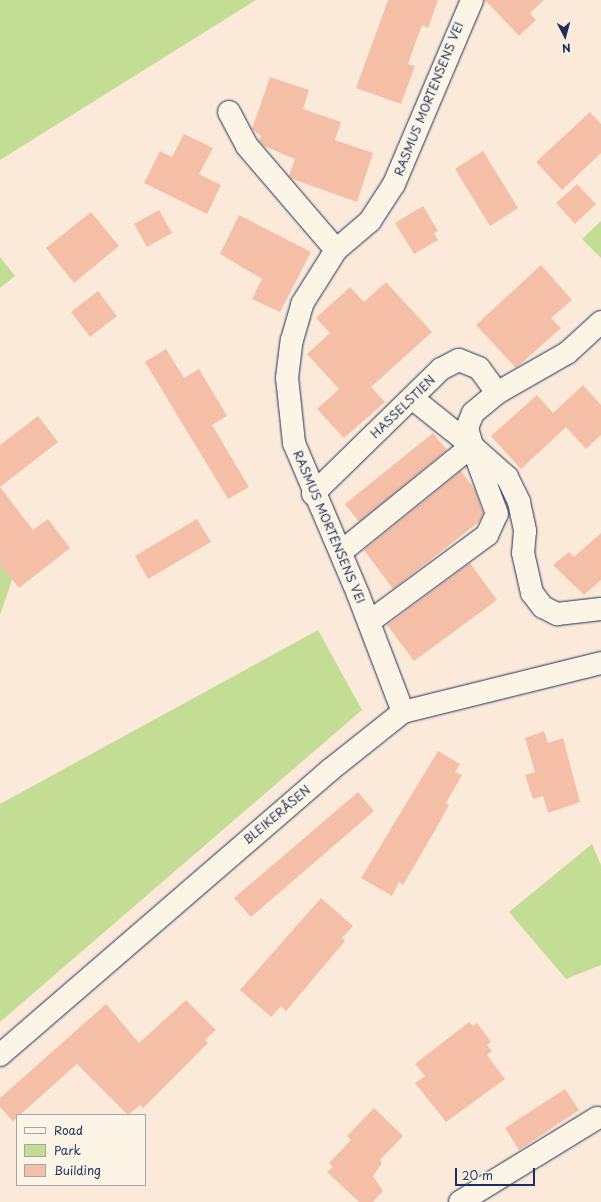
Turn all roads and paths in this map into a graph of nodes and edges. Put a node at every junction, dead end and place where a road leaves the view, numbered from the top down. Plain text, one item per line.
1 (472, 0) edge
2 (229, 112) dead end
3 (336, 250) junction
4 (601, 322) edge
5 (497, 393) junction
6 (412, 398) junction
7 (472, 446) junction
8 (313, 494) junction
9 (341, 552) junction
10 (601, 609) edge
11 (369, 622) junction
12 (601, 663) edge
13 (403, 712) junction
14 (0, 1055) edge
15 (598, 1118) dead end
16 (460, 1202) edge

1 - 3 street, RASMUS MORTENSENS VEI
2 - 3 street
3 - 8 street, RASMUS MORTENSENS VEI
4 - 5 street
5 - 6 street, HASSELSTIEN
5 - 7 street
6 - 7 street
6 - 8 street, HASSELSTIEN
7 - 9 street
7 - 10 street
7 - 11 street
8 - 9 street, RASMUS MORTENSENS VEI
9 - 11 street, RASMUS MORTENSENS VEI
11 - 13 street, RASMUS MORTENSENS VEI
12 - 13 street, BLEIKERÅSEN
13 - 14 street, BLEIKERÅSEN
15 - 16 street

